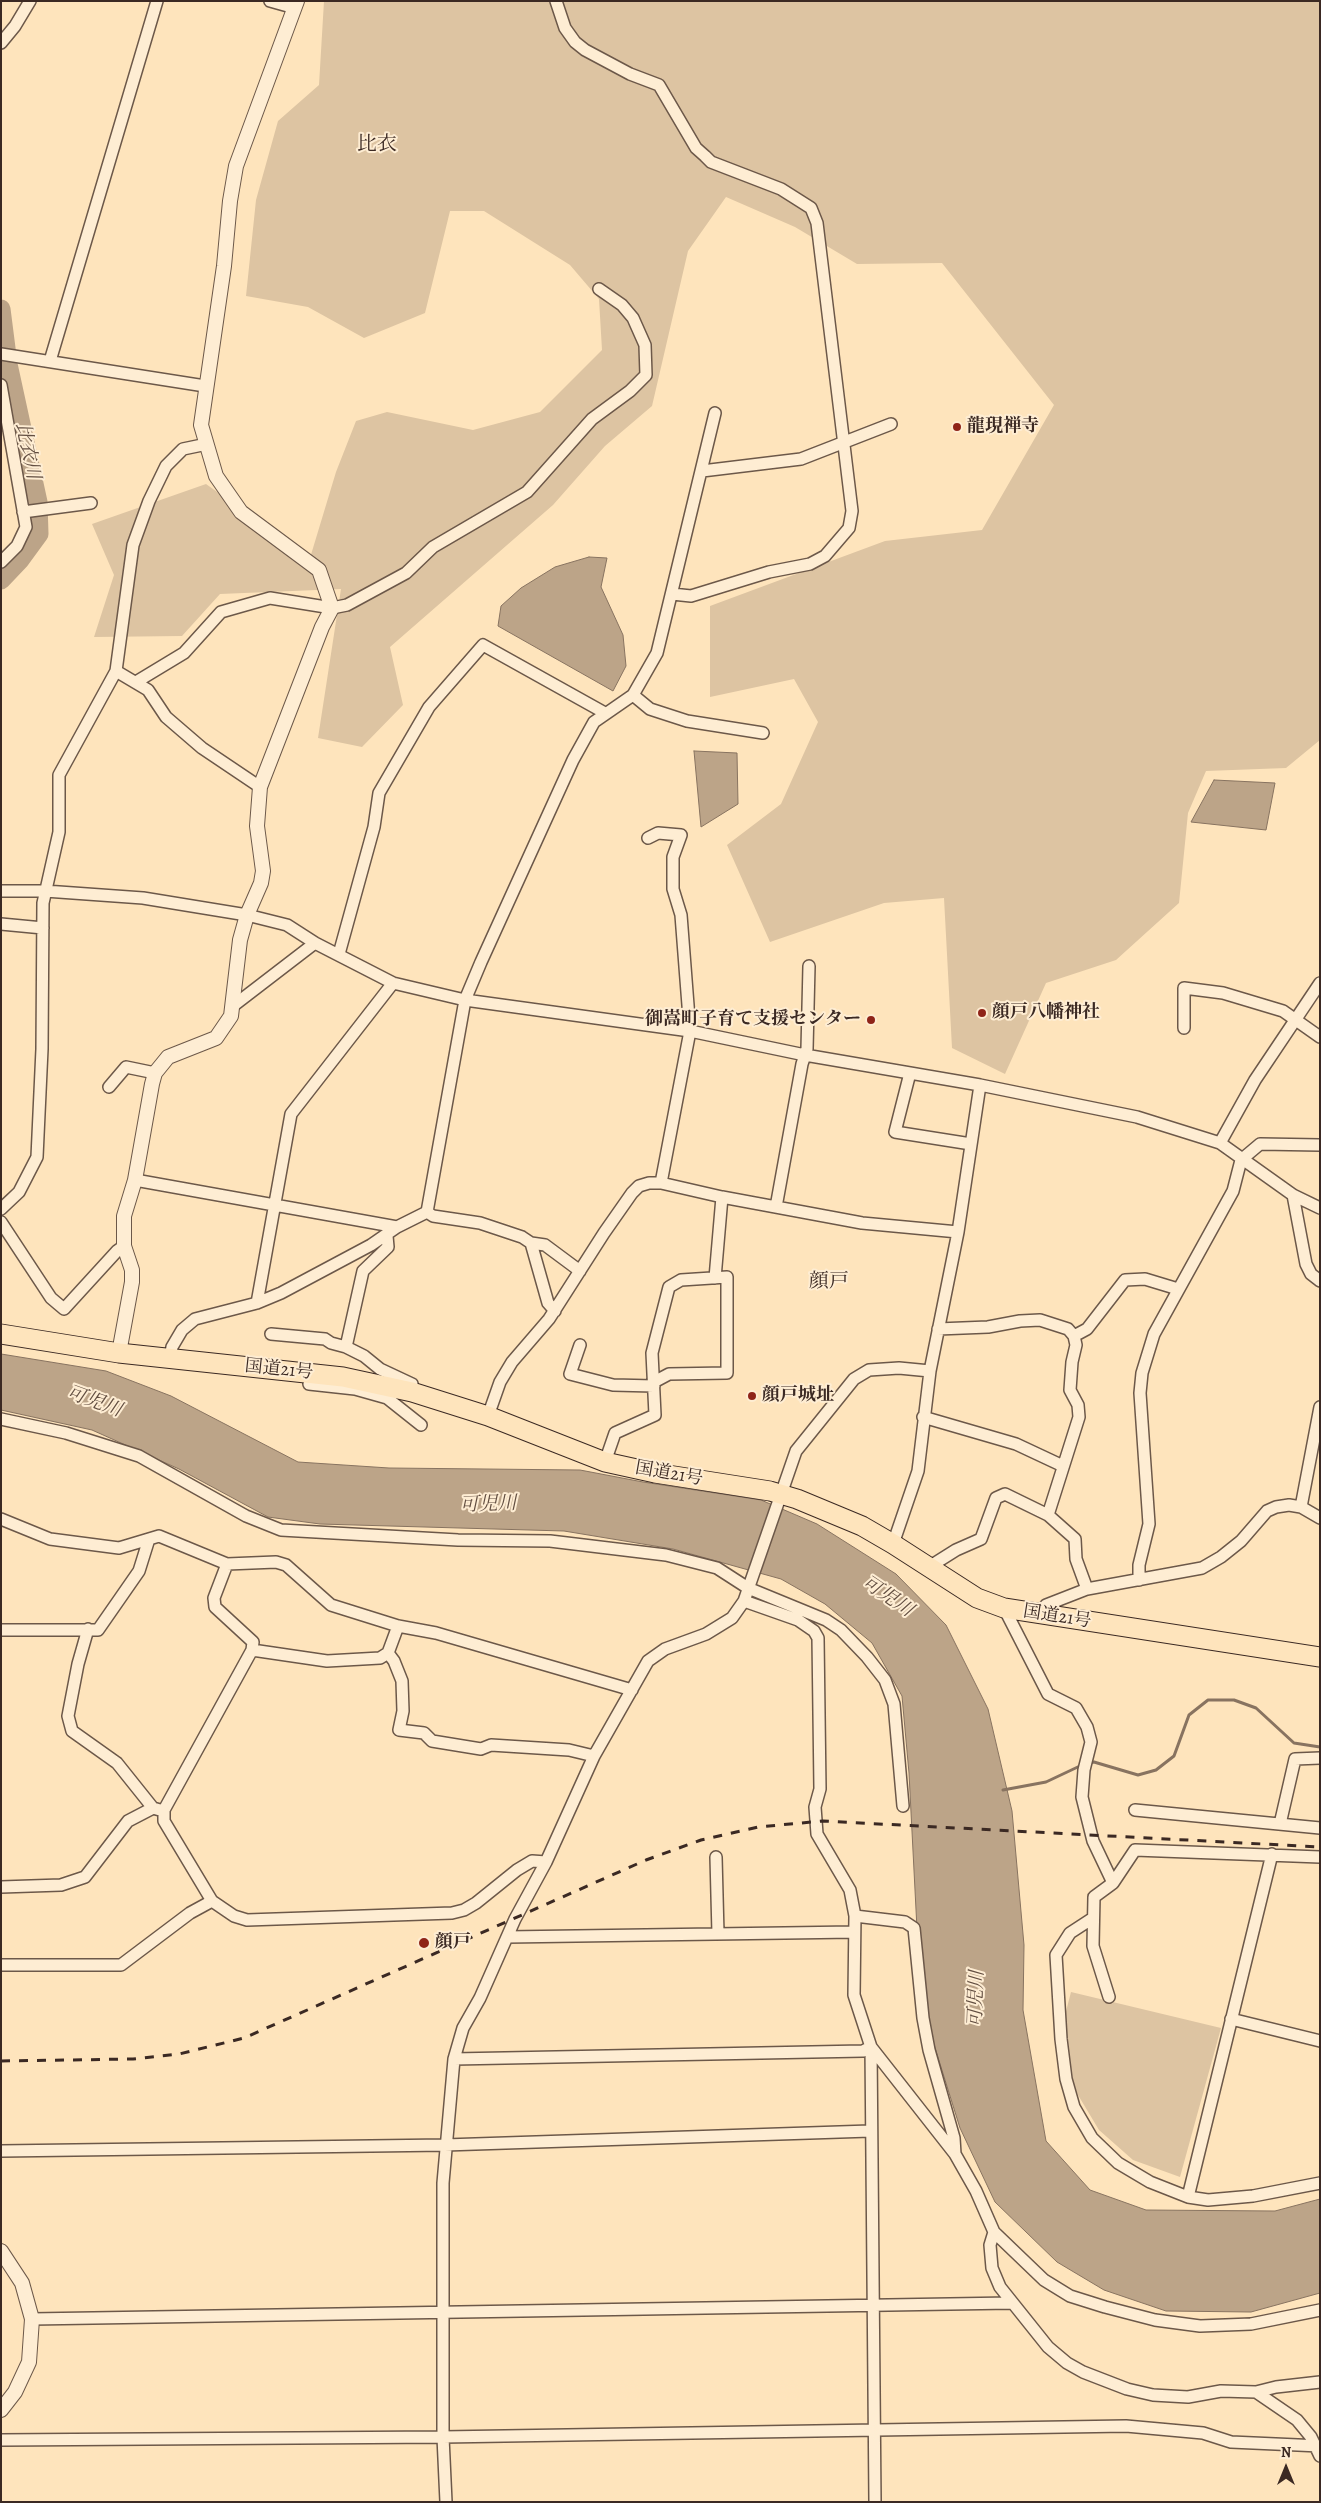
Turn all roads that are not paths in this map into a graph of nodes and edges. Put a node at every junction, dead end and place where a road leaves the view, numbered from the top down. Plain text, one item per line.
1 (30, 1) edge
2 (157, 1) edge
3 (270, 1) edge
4 (556, 1) edge
5 (296, 5) edge
6 (1, 43) edge
7 (599, 289) dead end
8 (1, 354) edge
9 (50, 361) junction
10 (1, 385) edge
11 (205, 386) junction
12 (715, 413) dead end
13 (891, 424) dead end
14 (843, 442) junction
15 (206, 444) junction
16 (702, 472) junction
17 (91, 503) dead end
18 (23, 512) junction
19 (1, 562) edge
20 (672, 594) junction
21 (332, 608) junction
22 (116, 671) junction
23 (136, 682) junction
24 (634, 695) junction
25 (605, 713) junction
26 (764, 734) dead end
27 (260, 787) junction
28 (648, 838) dead end
29 (1, 891) edge
30 (46, 891) junction
31 (247, 916) junction
32 (1, 924) edge
33 (44, 928) junction
34 (315, 943) junction
35 (340, 954) junction
36 (809, 966) dead end
37 (394, 983) junction
38 (1320, 983) edge
39 (465, 1000) junction
40 (233, 1006) junction
41 (1296, 1018) junction
42 (1184, 1028) dead end
43 (690, 1031) junction
44 (1320, 1037) edge
45 (805, 1055) junction
46 (910, 1073) junction
47 (156, 1074) junction
48 (980, 1084) junction
49 (108, 1087) dead end
50 (1220, 1143) junction
51 (971, 1144) junction
52 (1320, 1145) edge
53 (1241, 1160) junction
54 (134, 1180) junction
55 (661, 1183) junction
56 (1292, 1195) junction
57 (722, 1197) junction
58 (273, 1204) junction
59 (776, 1207) junction
60 (1320, 1208) edge
61 (1, 1209) edge
62 (427, 1212) junction
63 (1, 1222) edge
64 (397, 1228) junction
65 (958, 1232) junction
66 (387, 1236) junction
67 (531, 1243) junction
68 (124, 1246) junction
69 (580, 1271) junction
70 (715, 1278) junction
71 (1320, 1281) edge
72 (1178, 1289) junction
73 (257, 1303) junction
74 (555, 1311) junction
75 (938, 1329) junction
76 (1, 1334) edge
77 (271, 1334) dead end
78 (1074, 1336) junction
79 (580, 1345) dead end
80 (346, 1347) junction
81 (119, 1353) junction
82 (170, 1358) junction
83 (930, 1371) junction
84 (309, 1384) dead end
85 (654, 1384) junction
86 (388, 1392) junction
87 (412, 1392) junction
88 (1320, 1407) edge
89 (488, 1416) junction
90 (923, 1417) junction
91 (1, 1419) edge
92 (421, 1424) dead end
93 (605, 1462) junction
94 (1064, 1466) junction
95 (780, 1499) junction
96 (1301, 1507) junction
97 (1048, 1516) junction
98 (1320, 1518) edge
99 (1, 1519) edge
100 (149, 1539) junction
101 (893, 1544) junction
102 (227, 1564) junction
103 (934, 1571) junction
104 (1139, 1580) junction
105 (748, 1588) junction
106 (1087, 1589) junction
107 (744, 1601) junction
108 (1004, 1608) junction
109 (1039, 1615) junction
110 (398, 1626) junction
111 (88, 1629) junction
112 (1, 1630) edge
113 (252, 1650) junction
114 (388, 1654) junction
115 (1320, 1657) edge
116 (632, 1690) junction
117 (594, 1756) junction
118 (1320, 1758) edge
119 (903, 1806) dead end
120 (158, 1809) junction
121 (1135, 1810) dead end
122 (1280, 1824) junction
123 (1320, 1828) edge
124 (1272, 1854) junction
125 (1320, 1856) edge
126 (716, 1857) dead end
127 (546, 1862) junction
128 (1113, 1883) junction
129 (1, 1887) edge
130 (212, 1902) junction
131 (855, 1916) junction
132 (1093, 1918) junction
133 (854, 1932) junction
134 (718, 1934) junction
135 (507, 1937) junction
136 (1, 1965) edge
137 (1109, 1997) dead end
138 (1231, 2018) junction
139 (1320, 2041) edge
140 (870, 2047) junction
141 (454, 2059) junction
142 (870, 2131) junction
143 (445, 2145) junction
144 (1, 2151) edge
145 (955, 2154) junction
146 (1320, 2183) edge
147 (1188, 2197) junction
148 (994, 2232) junction
149 (1, 2251) edge
150 (1011, 2303) junction
151 (872, 2305) junction
152 (1320, 2310) edge
153 (443, 2314) junction
154 (32, 2319) junction
155 (1320, 2382) edge
156 (1256, 2392) junction
157 (1, 2410) edge
158 (875, 2430) junction
159 (443, 2437) junction
160 (1, 2440) edge
161 (1318, 2449) edge
162 (446, 2502) edge
163 (875, 2502) edge

1 - 6 street
2 - 9 street
3 - 5 street
4 - 14 street
5 - 11 street
7 - 21 street
8 - 9 street
9 - 11 street
10 - 18 street
11 - 15 street
12 - 16 street
13 - 14 street
14 - 16 street
14 - 20 street
15 - 21 street
15 - 22 street
16 - 20 street
17 - 18 street
18 - 19 street
20 - 24 street
21 - 23 street
21 - 27 street
22 - 23 street
22 - 30 street
23 - 27 street
24 - 25 street
24 - 26 street
25 - 35 street
25 - 39 street
27 - 31 street
28 - 43 street
29 - 30 street
30 - 31 street
30 - 33 street
31 - 34 street
31 - 40 street
32 - 33 street
33 - 61 street
34 - 35 street
34 - 40 street
35 - 37 street
36 - 45 street
37 - 39 street
37 - 58 street
38 - 41 street
39 - 43 street
39 - 62 street
40 - 47 street
41 - 42 street
41 - 44 street
41 - 50 street
43 - 45 street
43 - 55 street
45 - 46 street
45 - 59 street
46 - 48 street
46 - 51 street
47 - 49 street
47 - 54 street
48 - 50 street
48 - 51 street
50 - 53 street
51 - 65 street
52 - 53 street
53 - 56 street
53 - 72 street
54 - 58 street
54 - 68 street
55 - 57 street
55 - 69 street
56 - 60 street
56 - 71 street
57 - 59 street
57 - 70 street
58 - 64 street
58 - 73 street
59 - 65 street
62 - 64 street
62 - 67 street
63 - 68 street
64 - 66 street
65 - 75 street
66 - 73 street
66 - 80 street
67 - 69 street
67 - 74 street
68 - 81 street
69 - 74 street
70 - 85 street
70 - 85 street
72 - 78 street
72 - 104 street
73 - 82 street
74 - 89 street
75 - 78 street
75 - 83 street
76 - 81 highway, 国道21号
77 - 80 street
78 - 94 street
79 - 85 street
80 - 87 street
81 - 82 highway, 国道21号
82 - 86 highway, 国道21号
83 - 90 street
83 - 95 street
84 - 86 street
85 - 93 street
86 - 87 highway, 国道21号
86 - 92 street
87 - 89 highway, 国道21号
88 - 96 street
89 - 93 highway, 国道21号
90 - 94 street
90 - 101 street
91 - 105 street
93 - 95 highway, 国道21号
94 - 97 street
95 - 101 highway, 国道21号
95 - 105 street
96 - 98 street
96 - 104 street
97 - 103 street
97 - 106 street
99 - 100 street
100 - 102 street
100 - 111 street
101 - 103 highway, 国道21号
102 - 110 street
102 - 113 street
103 - 108 highway, 国道21号
104 - 106 street
105 - 107 street
105 - 119 street
106 - 109 street
107 - 116 street
107 - 131 street
108 - 109 highway, 国道21号
108 - 128 street
109 - 115 highway, 国道21号
110 - 114 street
110 - 116 street
111 - 112 street
111 - 120 street
113 - 114 street
113 - 120 street
114 - 117 street
116 - 117 street
117 - 127 street
118 - 122 street
120 - 129 street
120 - 130 street
121 - 122 street
122 - 123 street
124 - 125 street
124 - 128 street
124 - 138 street
126 - 134 street
127 - 130 street
127 - 135 street
128 - 132 street
130 - 136 street
131 - 133 street
131 - 145 street
132 - 137 street
132 - 147 street
133 - 134 street
133 - 140 street
134 - 135 street
135 - 141 street
138 - 139 street
138 - 147 street
140 - 141 street
140 - 142 street
140 - 145 street
141 - 143 street
142 - 143 street
142 - 151 street
143 - 144 street
143 - 153 street
145 - 148 street
146 - 147 street
148 - 150 street
148 - 152 street
149 - 154 street
150 - 151 street
150 - 156 street
151 - 153 street
151 - 158 street
153 - 154 street
153 - 159 street
154 - 157 street
155 - 156 street
156 - 161 street
158 - 159 street
158 - 161 street
158 - 163 street
159 - 160 street
159 - 162 street

